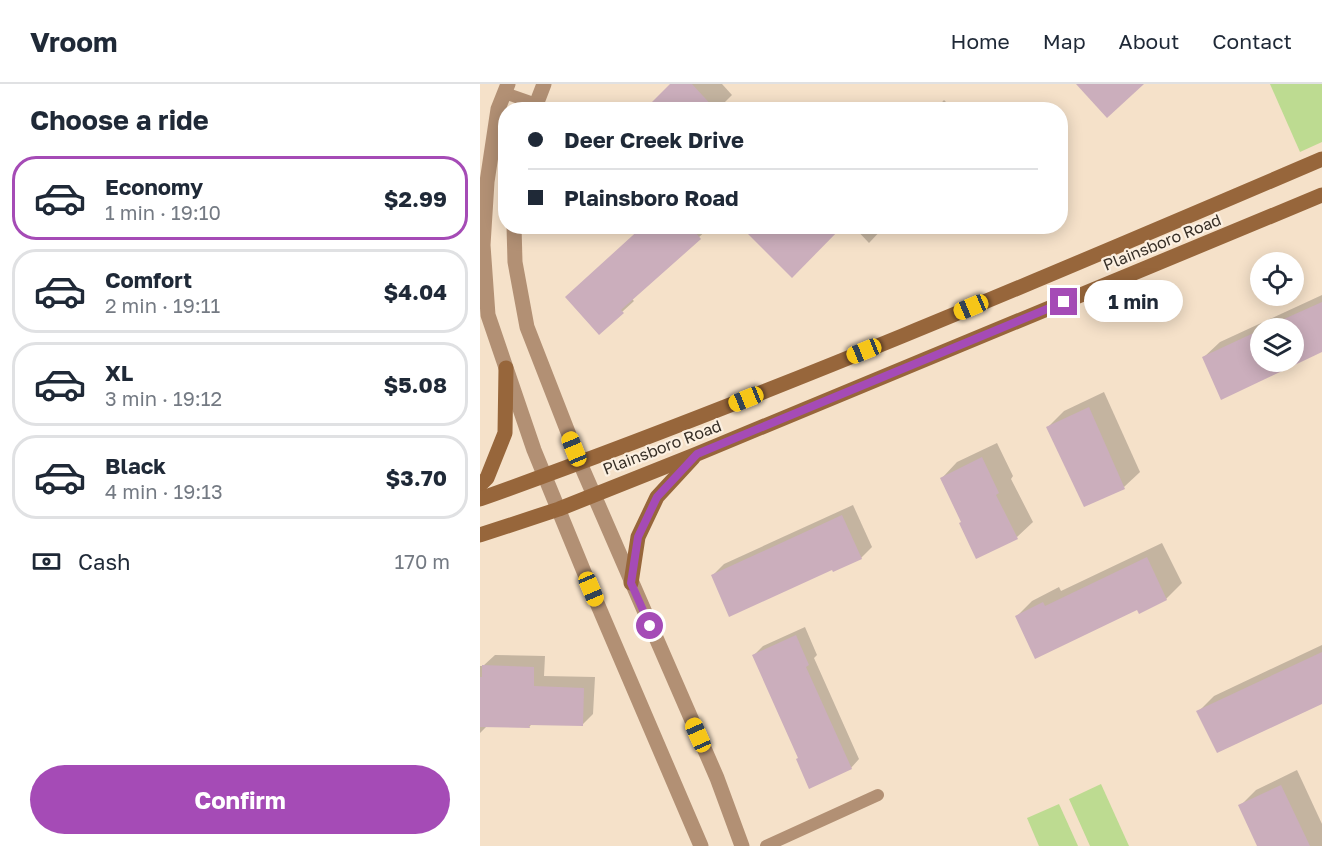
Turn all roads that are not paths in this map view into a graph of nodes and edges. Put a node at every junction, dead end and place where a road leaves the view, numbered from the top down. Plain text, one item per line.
1 (544, 84) edge
2 (506, 88) edge
3 (527, 102) edge
4 (537, 102) edge
5 (498, 109) edge
6 (1322, 159) edge
7 (1322, 195) edge
8 (514, 234) edge
9 (506, 368) junction
10 (697, 454) junction
11 (580, 463) junction
12 (545, 476) junction
13 (480, 485) edge
14 (593, 494) junction
15 (480, 499) edge
16 (559, 509) junction
17 (480, 535) edge
18 (631, 583) junction
19 (878, 795) dead end
20 (701, 846) edge
21 (742, 846) edge
22 (766, 846) edge

1 - 4 street
2 - 3 lane
5 - 9 street
6 - 11 street, Plainsboro Road
7 - 10 street, Plainsboro Road
8 - 11 street
9 - 12 street
9 - 13 street
10 - 14 street, Plainsboro Road
10 - 18 street
11 - 12 street, Plainsboro Road
11 - 14 street
12 - 15 street, Plainsboro Road
12 - 16 street
14 - 16 street, Plainsboro Road
14 - 18 street
16 - 17 street, Plainsboro Road
16 - 20 street
18 - 21 street
19 - 22 lane

